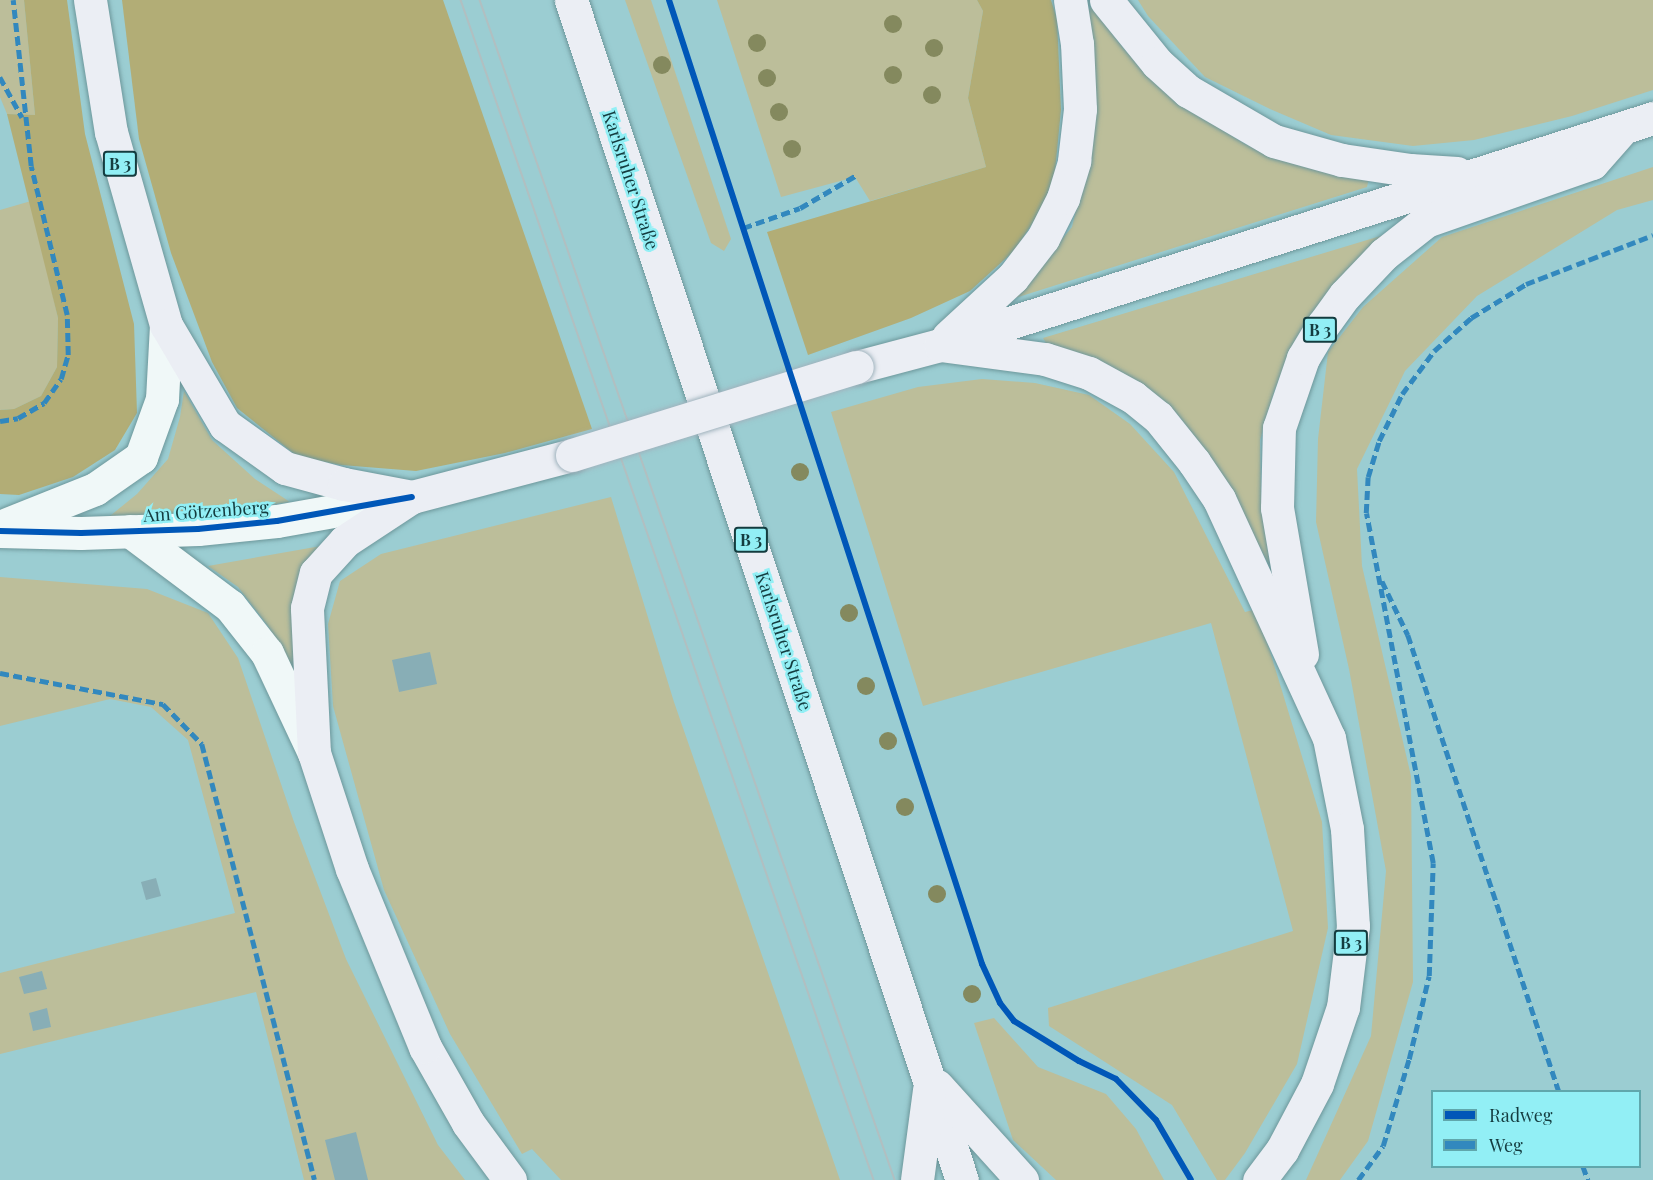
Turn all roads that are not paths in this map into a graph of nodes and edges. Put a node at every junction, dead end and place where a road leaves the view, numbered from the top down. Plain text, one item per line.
1 (90, 0) edge
2 (571, 0) edge
3 (1070, 0) edge
4 (1106, 0) edge
5 (1653, 118) edge
6 (1622, 129) junction
7 (1477, 174) junction
8 (166, 325) junction
9 (939, 345) junction
10 (412, 497) junction
11 (0, 526) edge
12 (0, 531) edge
13 (130, 531) junction
14 (1308, 692) junction
15 (314, 753) junction
16 (931, 1080) junction
17 (510, 1180) edge
18 (917, 1180) edge
19 (962, 1180) edge
20 (1022, 1180) edge
21 (1259, 1180) edge

1 - 8 main road, B 3
2 - 16 main road, Karlsruher Straße / B 3
3 - 9 main road
4 - 7 main road, B 3
5 - 6 main road, B 3
6 - 7 main road, B 3
6 - 14 main road, B 3
7 - 9 main road, B 3
8 - 10 main road
8 - 11 street
9 - 10 main road, B 3, bridge
9 - 14 main road
10 - 13 street, Am Götzenberg
10 - 15 main road
12 - 13 street, Am Götzenberg
13 - 15 street
14 - 21 main road, B 3
15 - 17 main road
16 - 18 main road
16 - 19 main road, Karlsruher Straße / B 3
16 - 20 main road

